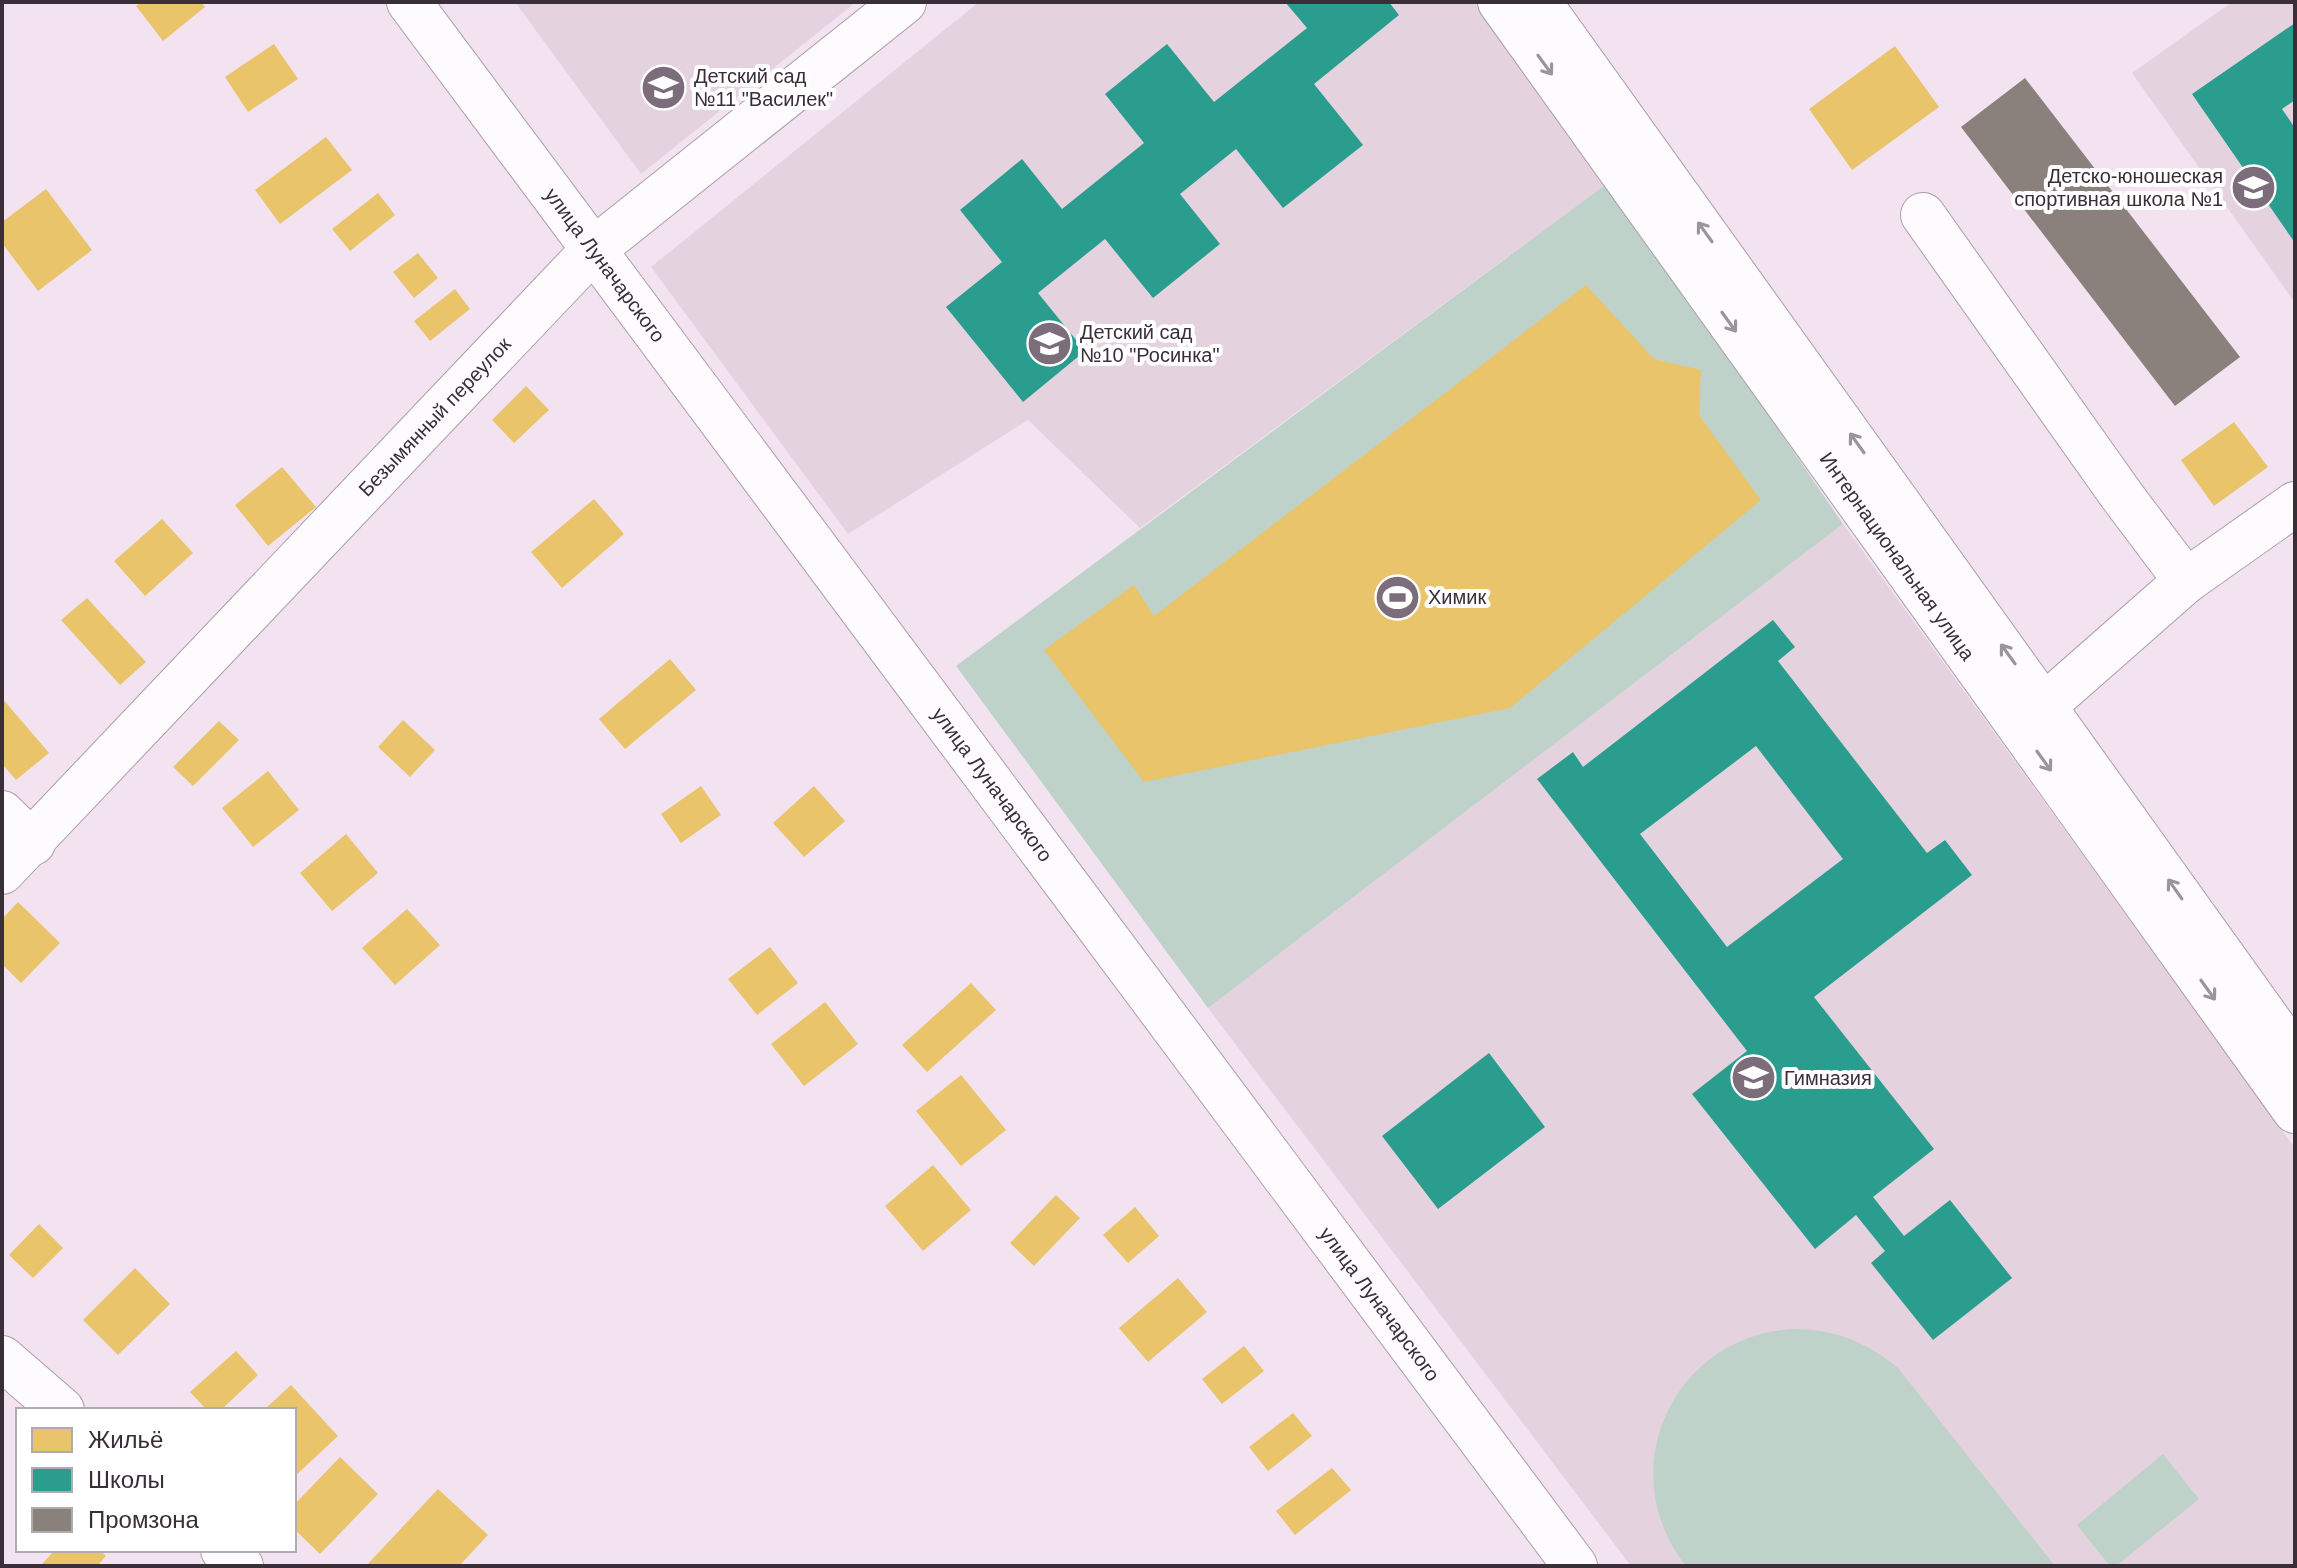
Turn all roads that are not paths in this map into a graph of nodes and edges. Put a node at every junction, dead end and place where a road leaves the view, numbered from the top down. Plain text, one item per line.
1 (409, 2) edge
2 (904, 2) edge
3 (1500, 2) edge
4 (1539, 2) edge
5 (1923, 215) dead end
6 (593, 250) junction
7 (2295, 504) edge
8 (2186, 581) junction
9 (2045, 705) junction
10 (17, 828) edge
11 (2, 872) edge
12 (2295, 1057) edge
13 (2295, 1111) edge
14 (2, 1358) edge
15 (60, 1408) edge
16 (225, 1552) edge
17 (241, 1566) edge
18 (1575, 1566) edge

1 - 6 street, улица Луначарского
2 - 6 street, Безымянный переулок
3 -> 13 street, Интернациональная улица
9 -> 4 street, Интернациональная улица
5 - 8 street
6 - 10 street, Безымянный переулок
6 - 18 street, улица Луначарского
7 - 8 street
8 - 9 street
12 -> 9 street, Интернациональная улица
10 - 11 street, Безымянный переулок
14 - 15 street
16 - 17 street

